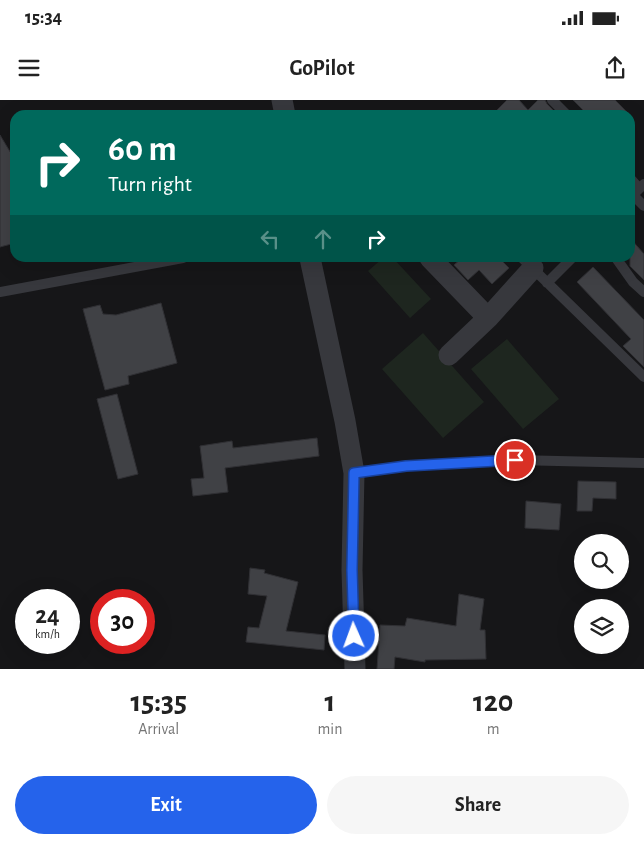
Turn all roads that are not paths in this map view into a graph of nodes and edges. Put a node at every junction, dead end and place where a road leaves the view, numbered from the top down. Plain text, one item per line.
1 (552, 100) edge
2 (562, 110) edge
3 (637, 191) edge
4 (644, 206) edge
5 (161, 262) edge
6 (311, 262) edge
7 (434, 262) edge
8 (559, 262) edge
9 (619, 262) edge
10 (534, 270) edge
11 (0, 292) edge
12 (644, 292) edge
13 (488, 318) junction
14 (449, 355) dead end
15 (644, 377) edge
16 (644, 463) edge
17 (354, 473) junction
18 (355, 669) edge

1 - 2 lane
3 - 4 lane
5 - 11 lane
6 - 17 street
7 - 13 street
8 - 10 lane
9 - 12 lane
10 - 13 street
10 - 15 lane
13 - 14 street
16 - 17 lane
17 - 18 street

